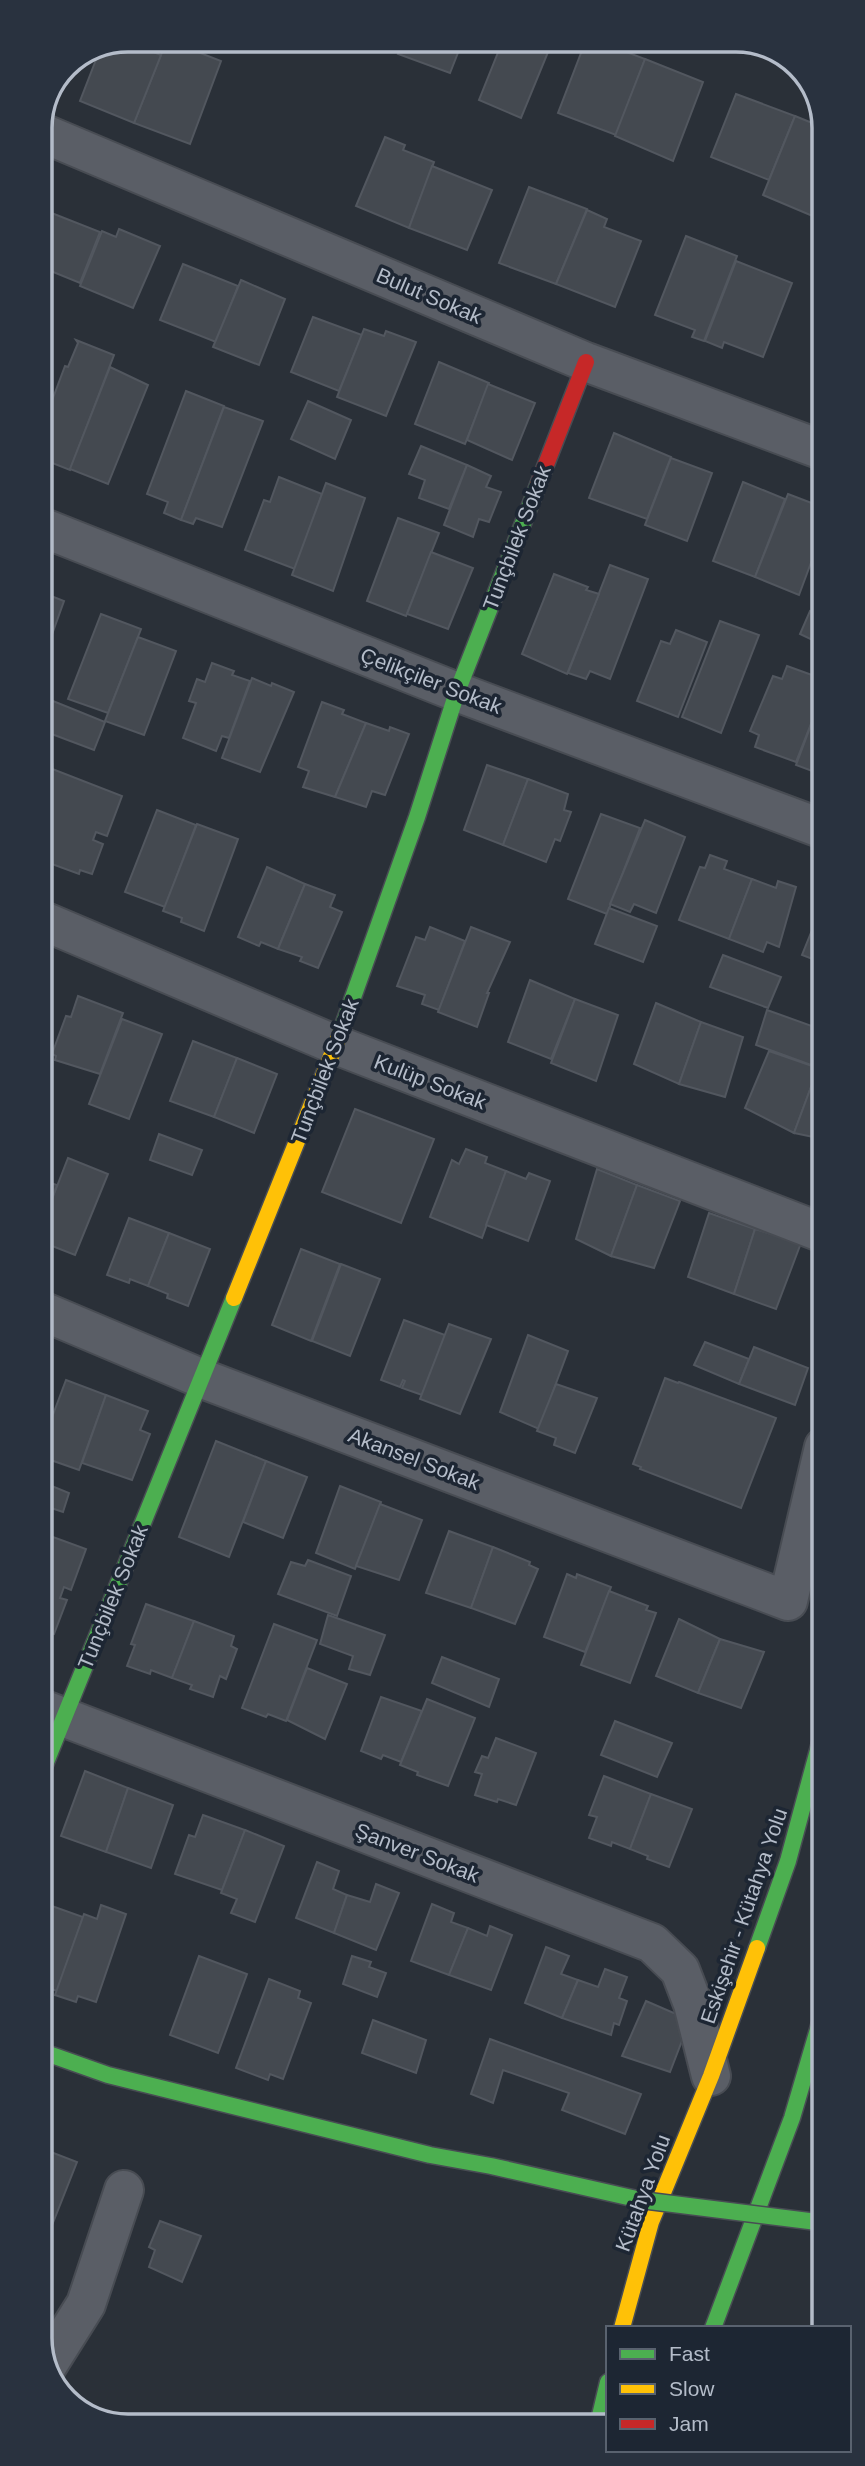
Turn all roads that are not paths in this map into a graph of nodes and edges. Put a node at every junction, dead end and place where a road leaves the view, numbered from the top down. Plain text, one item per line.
1 (52, 137) edge
2 (586, 362) junction
3 (812, 446) edge
4 (52, 531) edge
5 (457, 692) junction
6 (812, 825) edge
7 (52, 925) edge
8 (336, 1045) junction
9 (812, 1229) edge
10 (52, 1315) edge
11 (203, 1379) junction
12 (812, 1498) edge
13 (53, 1713) edge
14 (812, 1774) edge
15 (812, 2050) edge
16 (52, 2051) edge
17 (710, 2076) junction
18 (124, 2190) dead end
19 (812, 2221) edge
20 (623, 2326) edge
21 (714, 2326) edge
22 (54, 2354) edge
23 (606, 2390) edge
24 (600, 2414) edge

1 - 2 street, Bulut Sokak
2 - 3 street, Bulut Sokak
2 - 5 main road, Tunçbilek Sokak
4 - 5 street, Çelikçiler Sokak
5 - 6 street, Çelikçiler Sokak
5 - 8 main road, Tunçbilek Sokak
7 - 8 street, Kulüp Sokak
8 - 9 street, Kulüp Sokak
8 - 11 main road, Tunçbilek Sokak
10 - 11 street, Akansel Sokak
11 - 12 street, Akansel Sokak
11 - 13 main road, Tunçbilek Sokak
13 - 17 street, Şanver Sokak
14 - 17 main road, Eskişehir - Kütahya Yolu
15 - 21 main road
16 - 19 main road, bridge
17 - 20 main road, Kütahya Yolu
18 - 22 street
23 - 24 main road

